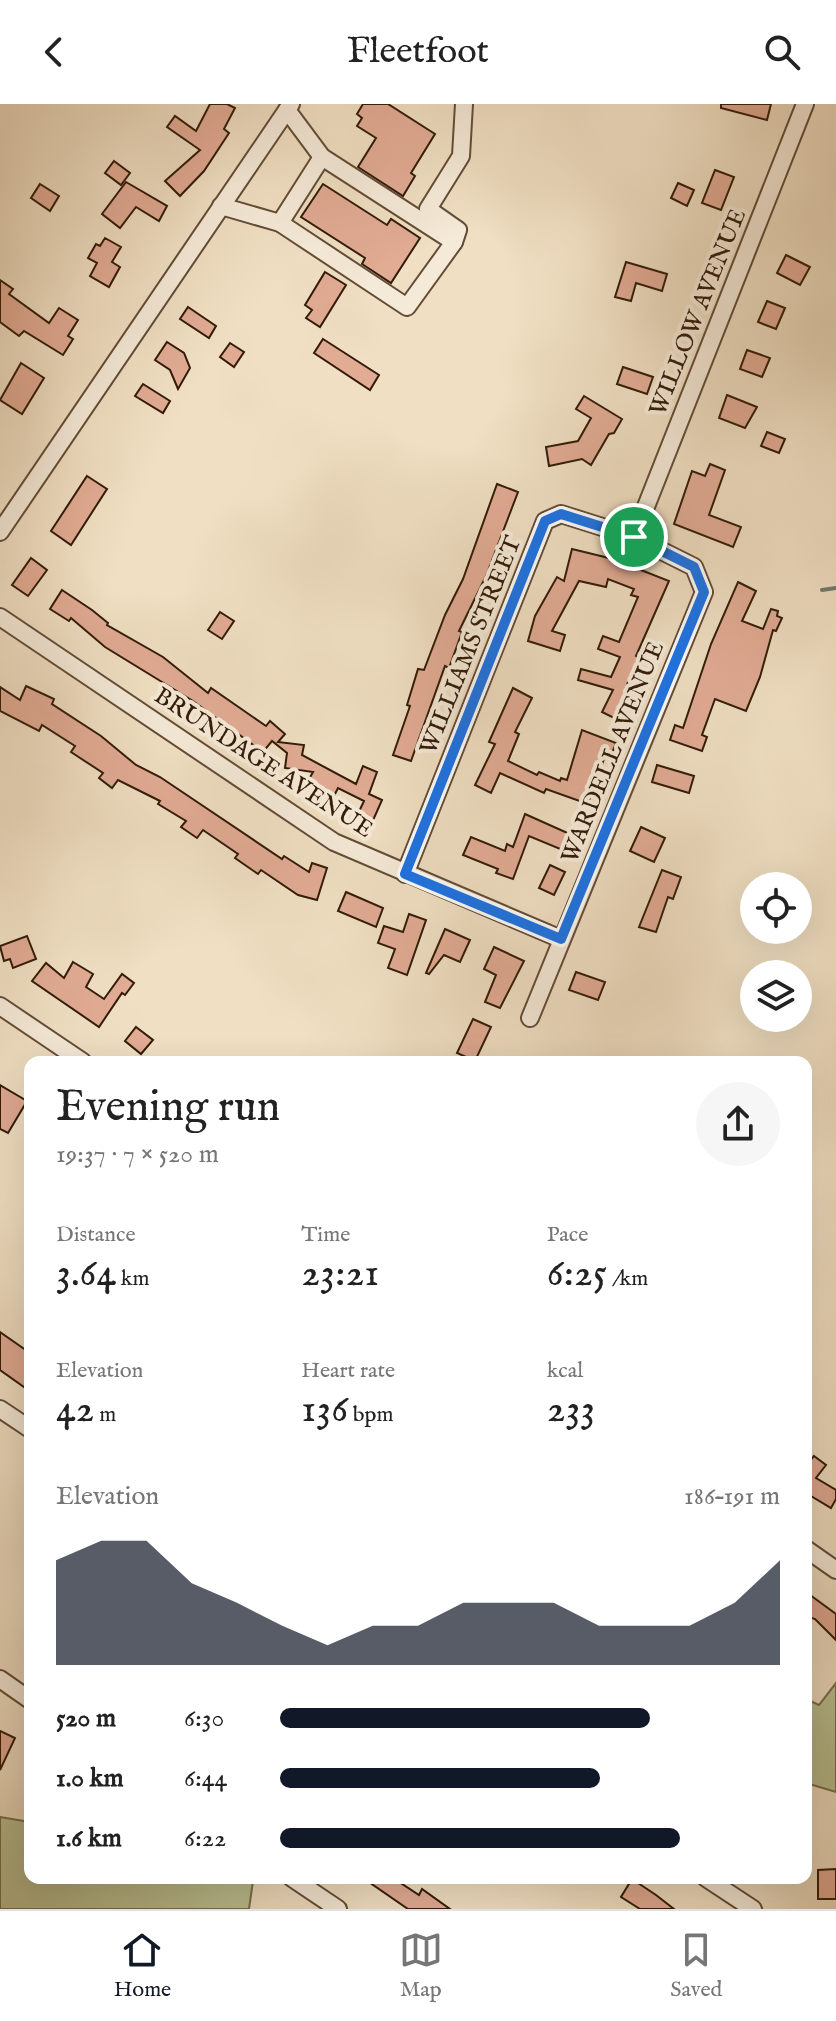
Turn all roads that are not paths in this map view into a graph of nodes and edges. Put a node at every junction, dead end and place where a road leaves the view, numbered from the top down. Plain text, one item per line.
1 (464, 104) edge
2 (805, 104) edge
3 (289, 107) edge
4 (322, 157) junction
5 (221, 206) junction
6 (280, 223) junction
7 (454, 242) junction
8 (0, 532) edge
9 (634, 537) junction
10 (0, 617) edge
11 (405, 874) junction
12 (561, 939) junction
13 (0, 1006) edge
14 (530, 1018) dead end
15 (74, 1056) edge
16 (0, 1409) edge
17 (24, 1425) edge
18 (812, 1553) edge
19 (836, 1570) edge
20 (0, 1679) edge
21 (24, 1696) edge
22 (301, 1884) edge
23 (715, 1884) edge
24 (338, 1909) edge
25 (753, 1909) edge

1 - 7 street
2 - 9 street, WILLOW AVENUE
3 - 4 street
3 - 5 street
4 - 6 street
4 - 7 street
5 - 6 street
5 - 8 street
6 - 7 street
9 - 11 street, WILLIAMS STREET
9 - 12 street, WARDELL AVENUE
10 - 11 street, BRUNDAGE AVENUE
11 - 12 street, BRUNDAGE AVENUE
12 - 14 street, WARDELL AVENUE
13 - 15 street
16 - 17 street
18 - 19 street
20 - 21 street
22 - 24 street
23 - 25 street

